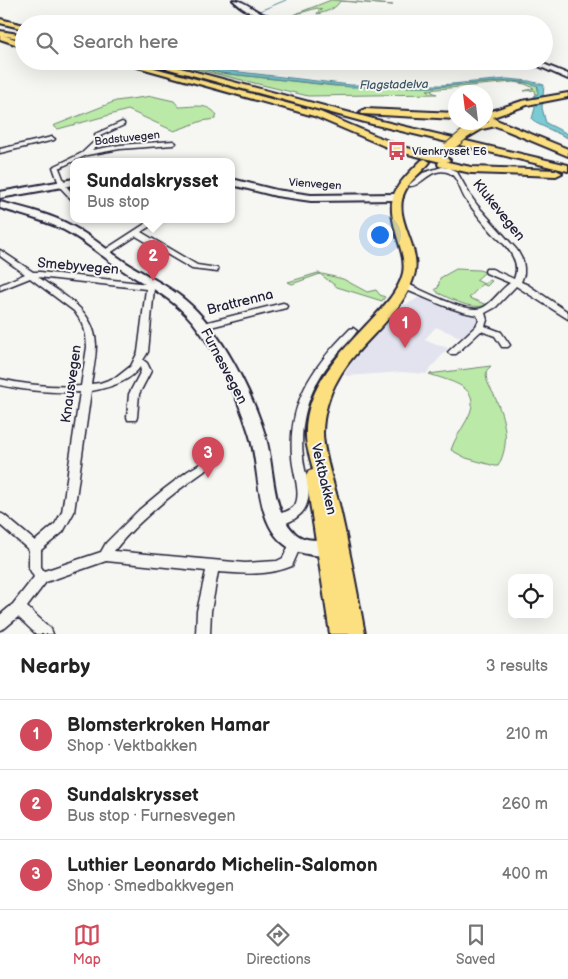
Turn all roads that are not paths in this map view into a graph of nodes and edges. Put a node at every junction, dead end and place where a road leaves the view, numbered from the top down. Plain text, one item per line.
1 (236, 0) edge
2 (258, 15) edge
3 (0, 22) edge
4 (15, 26) edge
5 (2, 34) edge
6 (15, 36) edge
7 (15, 40) edge
8 (153, 70) edge
9 (178, 70) edge
10 (187, 70) edge
11 (551, 70) edge
12 (568, 77) edge
13 (568, 95) edge
14 (327, 107) junction
15 (448, 116) edge
16 (493, 118) edge
17 (493, 120) edge
18 (122, 124) dead end
19 (469, 130) edge
20 (472, 130) edge
21 (466, 134) junction
22 (97, 135) junction
23 (90, 136) dead end
24 (52, 139) dead end
25 (174, 143) dead end
26 (0, 151) edge
27 (568, 153) edge
28 (84, 154) junction
29 (75, 158) edge
30 (70, 160) edge
31 (433, 160) junction
32 (568, 164) edge
33 (568, 168) edge
34 (568, 174) edge
35 (411, 181) junction
36 (70, 183) edge
37 (235, 183) edge
38 (62, 184) junction
39 (0, 195) edge
40 (70, 196) edge
41 (398, 197) junction
42 (0, 204) edge
43 (151, 223) edge
44 (137, 232) junction
45 (0, 252) edge
46 (104, 253) junction
47 (214, 270) dead end
48 (489, 271) dead end
49 (31, 275) junction
50 (516, 283) junction
51 (153, 286) junction
52 (404, 286) junction
53 (0, 288) edge
54 (283, 306) dead end
55 (480, 312) junction
56 (568, 316) edge
57 (203, 326) junction
58 (480, 327) junction
59 (353, 331) dead end
60 (505, 345) dead end
61 (453, 352) dead end
62 (139, 362) junction
63 (0, 382) edge
64 (86, 388) junction
65 (132, 417) dead end
66 (205, 465) dead end
67 (0, 518) edge
68 (276, 521) junction
69 (296, 543) junction
70 (332, 547) junction
71 (35, 548) junction
72 (106, 556) junction
73 (213, 567) junction
74 (41, 578) junction
75 (18, 608) junction
76 (0, 624) edge
77 (46, 634) edge
78 (203, 634) edge
79 (341, 634) edge
80 (354, 634) edge

1 - 2 main road
3 - 4 highway
5 - 6 main road
5 - 7 highway
8 - 31 main road
9 - 33 highway
10 - 14 highway
11 - 12 main road
13 - 16 main road
14 - 15 highway
14 - 32 highway
17 - 27 highway
18 - 22 street
19 - 21 main road
20 - 21 main road
21 - 31 main road, bridge
22 - 23 street
22 - 28 street
24 - 26 street
25 - 28 street, Badstuvegen
28 - 29 street
30 - 38 street
31 - 34 highway
31 - 35 main road
35 - 41 main road
35 - 50 street, Klukevegen
36 - 38 main road
37 - 41 main road, Vienvegen
38 - 39 main road
38 - 40 street
41 - 52 main road, Vektbakken
42 - 46 main road, Furnesvegen
43 - 44 street
44 - 46 street
44 - 47 street
45 - 49 street, Knausvegen
46 - 51 main road, Furnesvegen
48 - 50 street
49 - 51 street, Smebyvegen
49 - 53 street, Smebyvegen
49 - 64 street, Knausvegen
50 - 55 street
50 - 56 street
51 - 57 main road, Furnesvegen
51 - 62 street
52 - 55 street
52 - 70 main road, Vektbakken
54 - 57 street, Brattrenna
55 - 58 street
57 - 68 main road, Furnesvegen
58 - 60 street
58 - 61 street
59 - 68 street, Vektbakken
62 - 64 street
62 - 65 street
63 - 64 street
64 - 71 street, Knausvegen
66 - 72 street
67 - 71 street
68 - 69 main road, Furnesvegen
69 - 70 main road
69 - 73 street
70 - 79 main road
70 - 80 main road
71 - 74 street
72 - 73 street
72 - 74 street
73 - 78 street
74 - 75 street
75 - 76 street
75 - 77 street

